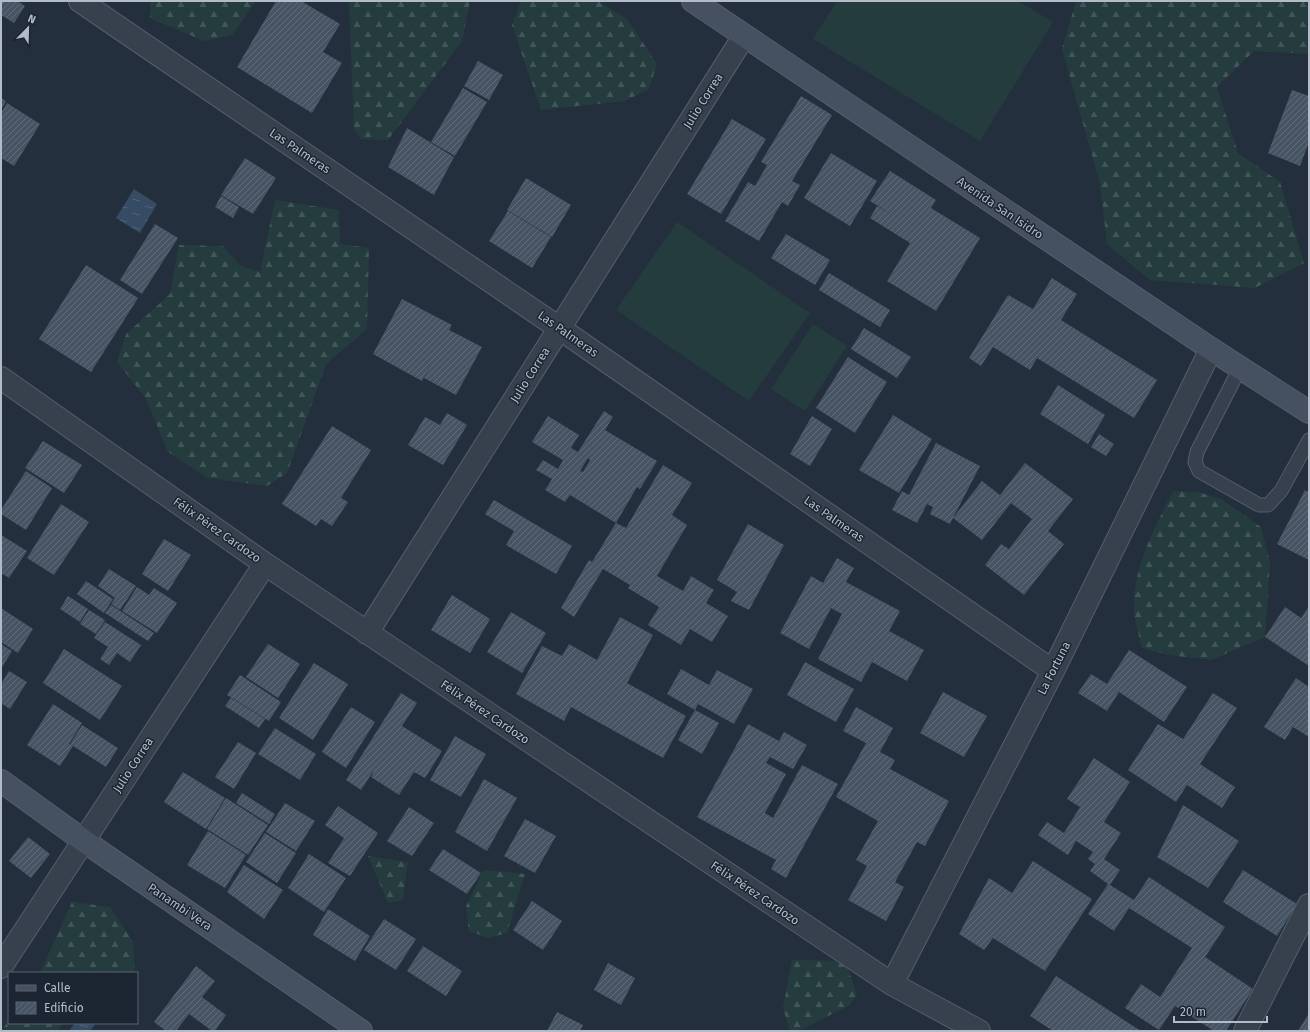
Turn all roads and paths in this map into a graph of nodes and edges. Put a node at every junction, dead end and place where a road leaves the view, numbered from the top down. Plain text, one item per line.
1 (80, 1) edge
2 (693, 1) edge
3 (744, 36) junction
4 (560, 328) junction
5 (1211, 350) junction
6 (1240, 368) junction
7 (1, 378) edge
8 (1309, 412) edge
9 (1309, 440) edge
10 (265, 564) junction
11 (367, 633) junction
12 (1053, 671) junction
13 (1, 781) edge
14 (84, 841) junction
15 (1309, 905) edge
16 (1, 967) edge
17 (892, 984) junction
18 (361, 1031) edge
19 (979, 1031) edge
20 (1245, 1031) edge

1 - 4 street, Las Palmeras
2 - 3 main road, Avenida San Isidro
3 - 4 street, Julio Correa
3 - 5 main road, Avenida San Isidro
4 - 11 street, Julio Correa
4 - 12 street, Las Palmeras
5 - 6 main road, Avenida San Isidro
5 - 12 street, La Fortuna
6 - 8 main road, Avenida San Isidro
6 - 9 lane
7 - 10 street, Félix Pérez Cardozo
10 - 11 street, Félix Pérez Cardozo
10 - 14 street, Julio Correa
11 - 17 street, Félix Pérez Cardozo
12 - 17 street, La Fortuna
13 - 14 main road, Panambi Vera
14 - 16 street, Julio Correa
14 - 18 main road, Panambi Vera
15 - 20 street
17 - 19 street, Félix Pérez Cardozo

